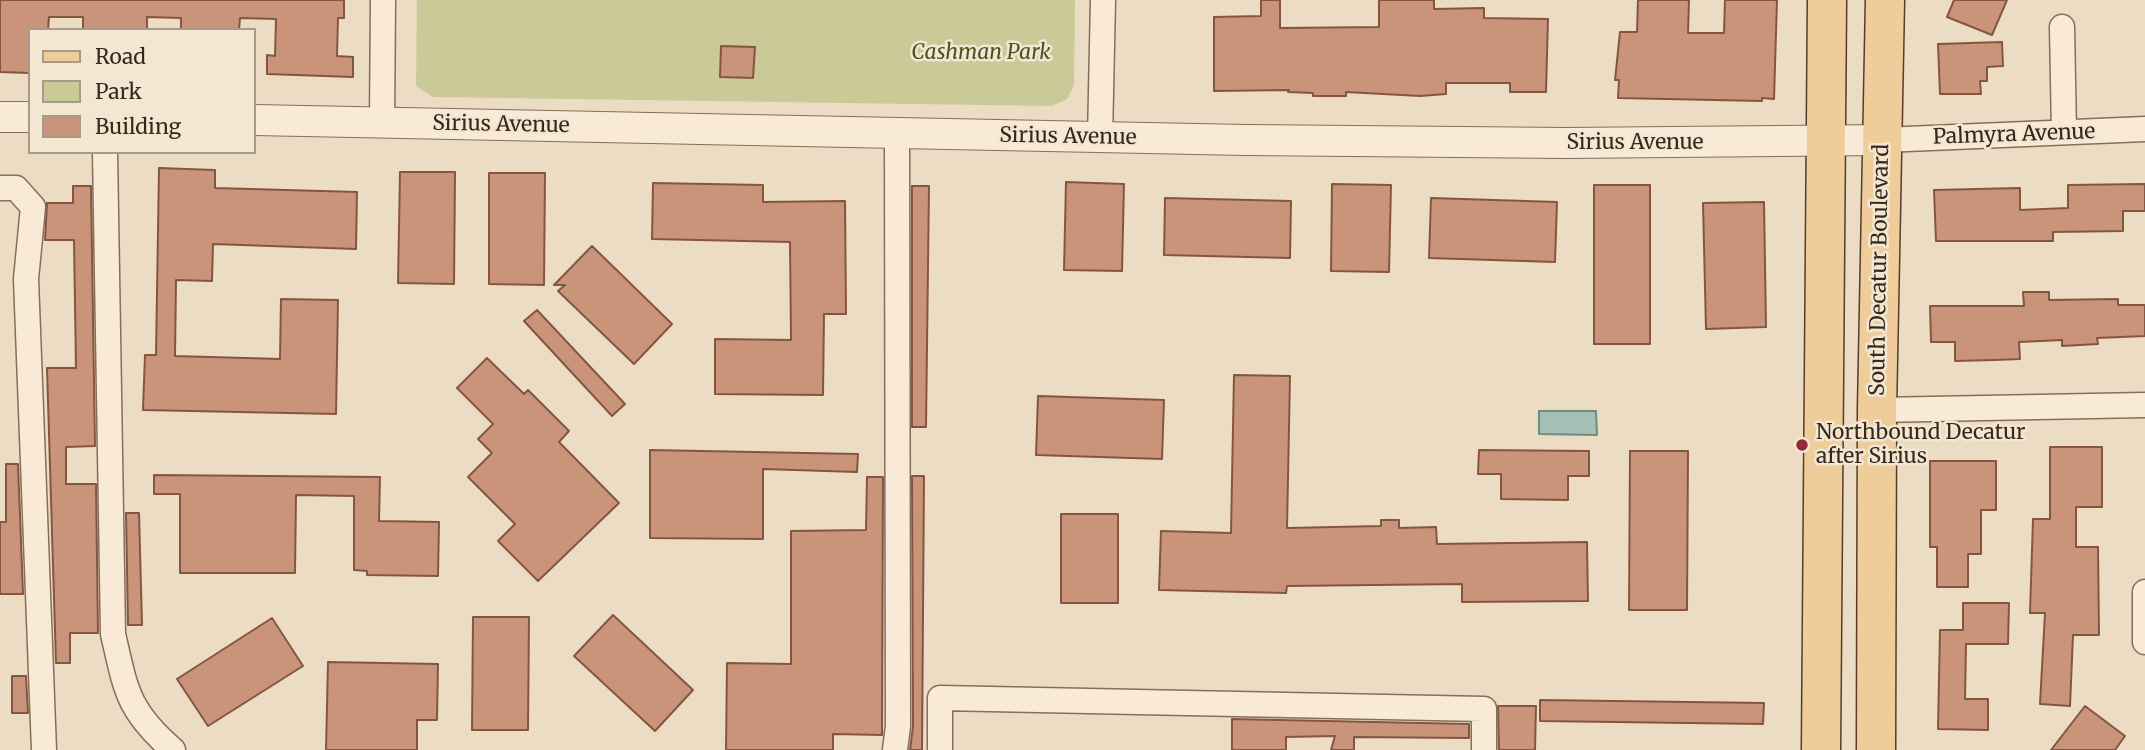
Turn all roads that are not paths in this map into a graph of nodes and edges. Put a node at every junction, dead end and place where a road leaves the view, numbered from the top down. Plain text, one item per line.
1 (383, 0) edge
2 (1103, 0) edge
3 (1827, 0) edge
4 (1885, 0) edge
5 (2062, 27) dead end
6 (0, 117) edge
7 (28, 117) edge
8 (256, 121) edge
9 (382, 122) junction
10 (2145, 129) edge
11 (2064, 132) junction
12 (897, 134) junction
13 (1100, 138) junction
14 (1883, 141) junction
15 (1825, 142) junction
16 (105, 154) edge
17 (0, 188) edge
18 (2145, 405) edge
19 (1877, 410) junction
20 (2145, 592) edge
21 (2145, 642) edge
22 (44, 750) edge
23 (173, 750) edge
24 (895, 750) edge
25 (940, 750) edge
26 (1484, 750) edge
27 (1821, 750) edge
28 (1876, 750) edge

1 - 9 street
2 - 13 street
3 - 15 main road
4 - 14 main road, South Decatur Boulevard
5 - 11 street
6 - 7 street
8 - 9 street, Sirius Avenue
9 - 12 street, Sirius Avenue
10 - 11 street, Palmyra Avenue
11 - 14 street, Palmyra Avenue
12 - 13 street, Sirius Avenue
12 - 24 street
13 - 15 street, Sirius Avenue
14 - 15 street, Sirius Avenue
14 - 19 main road, South Decatur Boulevard
15 - 27 main road
16 - 23 street
17 - 22 street
18 - 19 street
19 - 28 main road, South Decatur Boulevard
20 - 21 street
25 - 26 street

